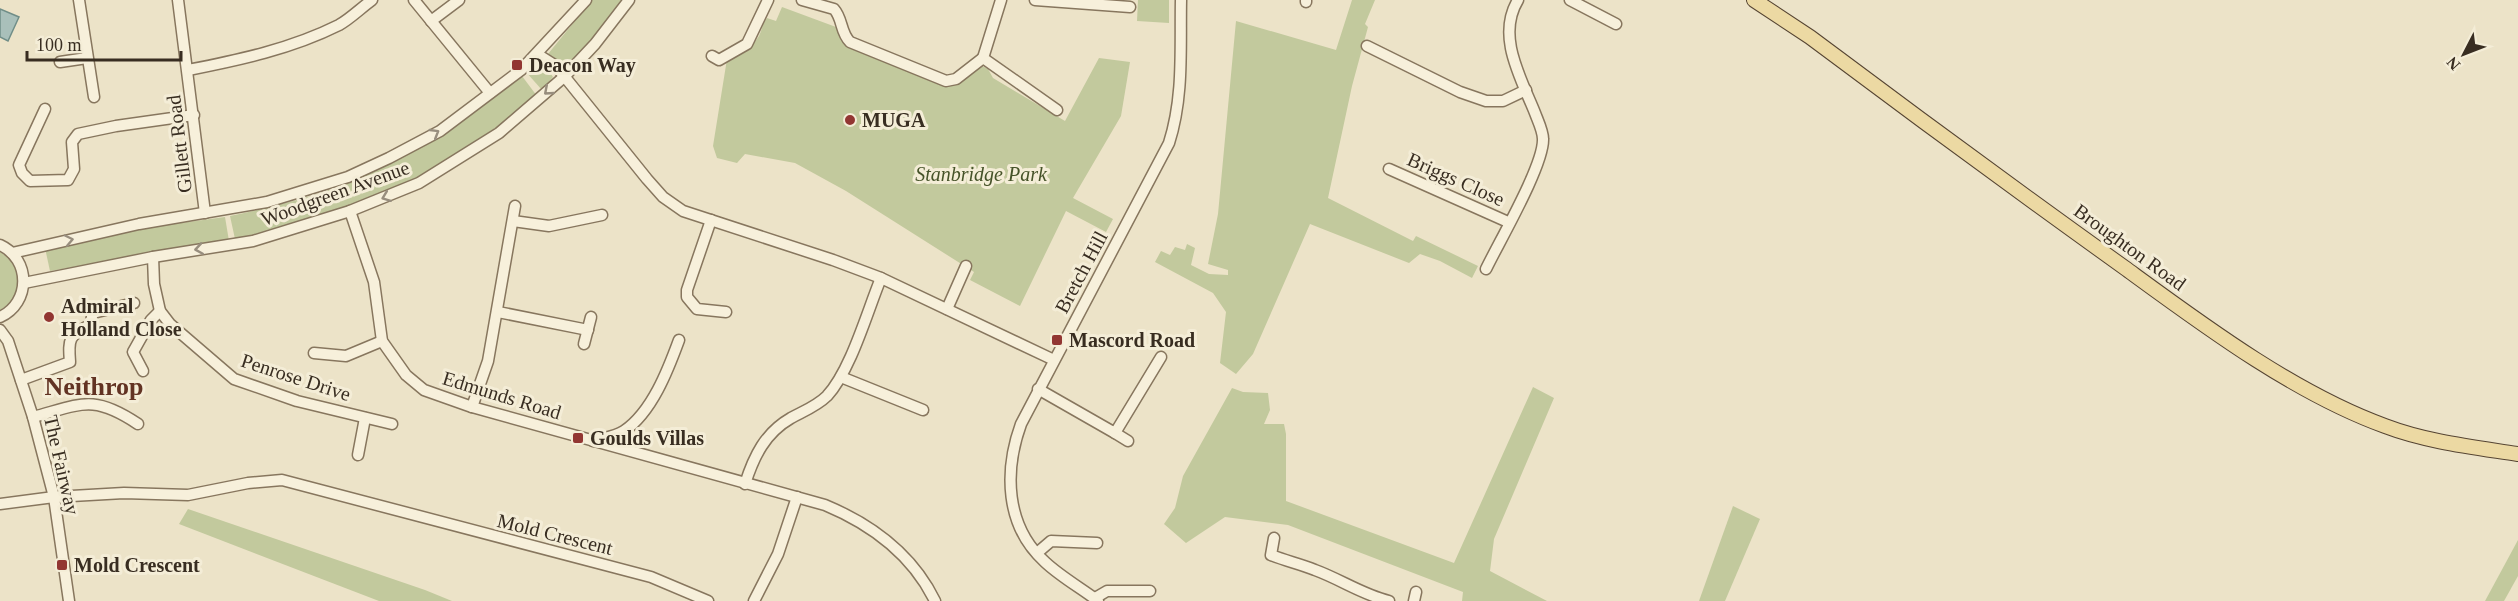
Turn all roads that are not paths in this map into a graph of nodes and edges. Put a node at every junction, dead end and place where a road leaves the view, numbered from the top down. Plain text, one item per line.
1 (79, 0) edge
2 (178, 0) edge
3 (372, 0) edge
4 (414, 0) edge
5 (459, 0) edge
6 (586, 0) edge
7 (629, 0) edge
8 (768, 0) edge
9 (802, 0) edge
10 (1001, 0) edge
11 (1035, 0) edge
12 (1181, 0) edge
13 (1518, 0) edge
14 (1570, 0) edge
15 (1754, 0) edge
16 (1130, 7) dead end
17 (431, 21) junction
18 (1616, 24) dead end
19 (1367, 46) dead end
20 (537, 54) junction
21 (87, 58) junction
22 (983, 58) junction
23 (60, 62) dead end
24 (718, 62) dead end
25 (188, 70) junction
26 (564, 77) junction
27 (1526, 90) junction
28 (490, 93) junction
29 (94, 97) dead end
30 (45, 110) dead end
31 (1057, 110) dead end
32 (194, 115) junction
33 (1389, 169) dead end
34 (515, 206) dead end
35 (350, 211) junction
36 (205, 213) junction
37 (602, 215) dead end
38 (711, 220) junction
39 (513, 221) junction
40 (1508, 222) junction
41 (0, 245) edge
42 (12, 253) junction
43 (153, 256) junction
44 (966, 266) dead end
45 (1486, 268) dead end
46 (881, 278) junction
47 (24, 283) junction
48 (134, 303) dead end
49 (13, 308) junction
50 (946, 309) junction
51 (160, 311) junction
52 (498, 312) junction
53 (726, 312) dead end
54 (0, 317) edge
55 (591, 317) dead end
56 (0, 330) edge
57 (588, 330) junction
58 (679, 340) dead end
59 (8, 341) junction
60 (382, 341) junction
61 (584, 344) dead end
62 (314, 353) dead end
63 (1161, 357) dead end
64 (1054, 360) junction
65 (143, 370) dead end
66 (841, 377) junction
67 (21, 380) junction
68 (1038, 389) junction
69 (472, 407) junction
70 (923, 410) dead end
71 (33, 417) junction
72 (365, 418) junction
73 (138, 424) dead end
74 (392, 424) dead end
75 (1116, 433) junction
76 (593, 441) junction
77 (1128, 441) dead end
78 (358, 454) dead end
79 (2518, 454) edge
80 (745, 484) junction
81 (54, 497) junction
82 (797, 497) junction
83 (0, 504) edge
84 (1274, 538) dead end
85 (1096, 543) dead end
86 (1036, 553) junction
87 (1150, 591) dead end
88 (1096, 600) edge
89 (69, 601) edge
90 (708, 601) edge
91 (754, 601) edge
92 (935, 601) edge
93 (1389, 601) edge

1 - 21 street
2 - 25 street, Gillett Road
3 - 25 street
4 - 17 street
5 - 17 street
6 - 20 street, Woodgreen Avenue
7 - 26 street, Woodgreen Avenue
8 - 24 street
9 - 22 street
10 - 22 street
11 - 16 street
12 - 64 street, Bretch Hill
13 - 27 street
14 - 18 street
15 - 79 main road, Broughton Road
17 - 28 street
19 - 27 street
20 - 26 street
20 - 28 street, Woodgreen Avenue
21 - 23 street
21 - 29 street
22 - 31 street
25 - 32 street, Gillett Road
26 -> 35 street, Woodgreen Avenue
26 - 38 street
27 - 40 street
36 -> 28 street, Woodgreen Avenue
30 - 32 street
32 - 36 street, Gillett Road
33 - 40 street, Briggs Close
34 - 39 street
35 -> 43 street, Woodgreen Avenue
35 - 60 street, Edmunds Road
42 -> 36 street, Woodgreen Avenue
37 - 39 street
38 - 46 street
38 - 53 street
39 - 52 street
40 - 45 street
41 - 42 street
42 - 47 street
43 - 47 street, Woodgreen Avenue
43 - 51 street
44 - 50 street
46 - 50 street
46 - 66 street
47 - 49 street, The Fairway
48 - 67 street
49 - 54 street
49 - 59 street, The Fairway
50 - 64 street
51 - 65 street
51 - 72 street, Penrose Drive
52 - 57 street
52 - 69 street
55 - 57 street
56 - 59 street, The Fairway
57 - 61 street
58 - 76 street
59 - 67 street, The Fairway
60 - 62 street
60 - 69 street, Edmunds Road
63 - 75 street
64 - 68 street, Bretch Hill
66 - 70 street
66 - 80 street
67 - 71 street, The Fairway
68 - 75 street
68 - 86 street, Bretch Hill
69 - 76 street, Edmunds Road
71 - 73 street
71 - 81 street, The Fairway
72 - 74 street, Penrose Drive
72 - 78 street
75 - 77 street
76 - 80 street, Edmunds Road
80 - 82 street, Edmunds Road
81 - 83 street, Mold Crescent
81 - 89 street, The Fairway
81 - 90 street, Mold Crescent
82 - 91 street
82 - 92 street, Edmunds Road
84 - 93 street
85 - 86 street
86 - 88 street, Bretch Hill
87 - 88 street, Bretch Hill

